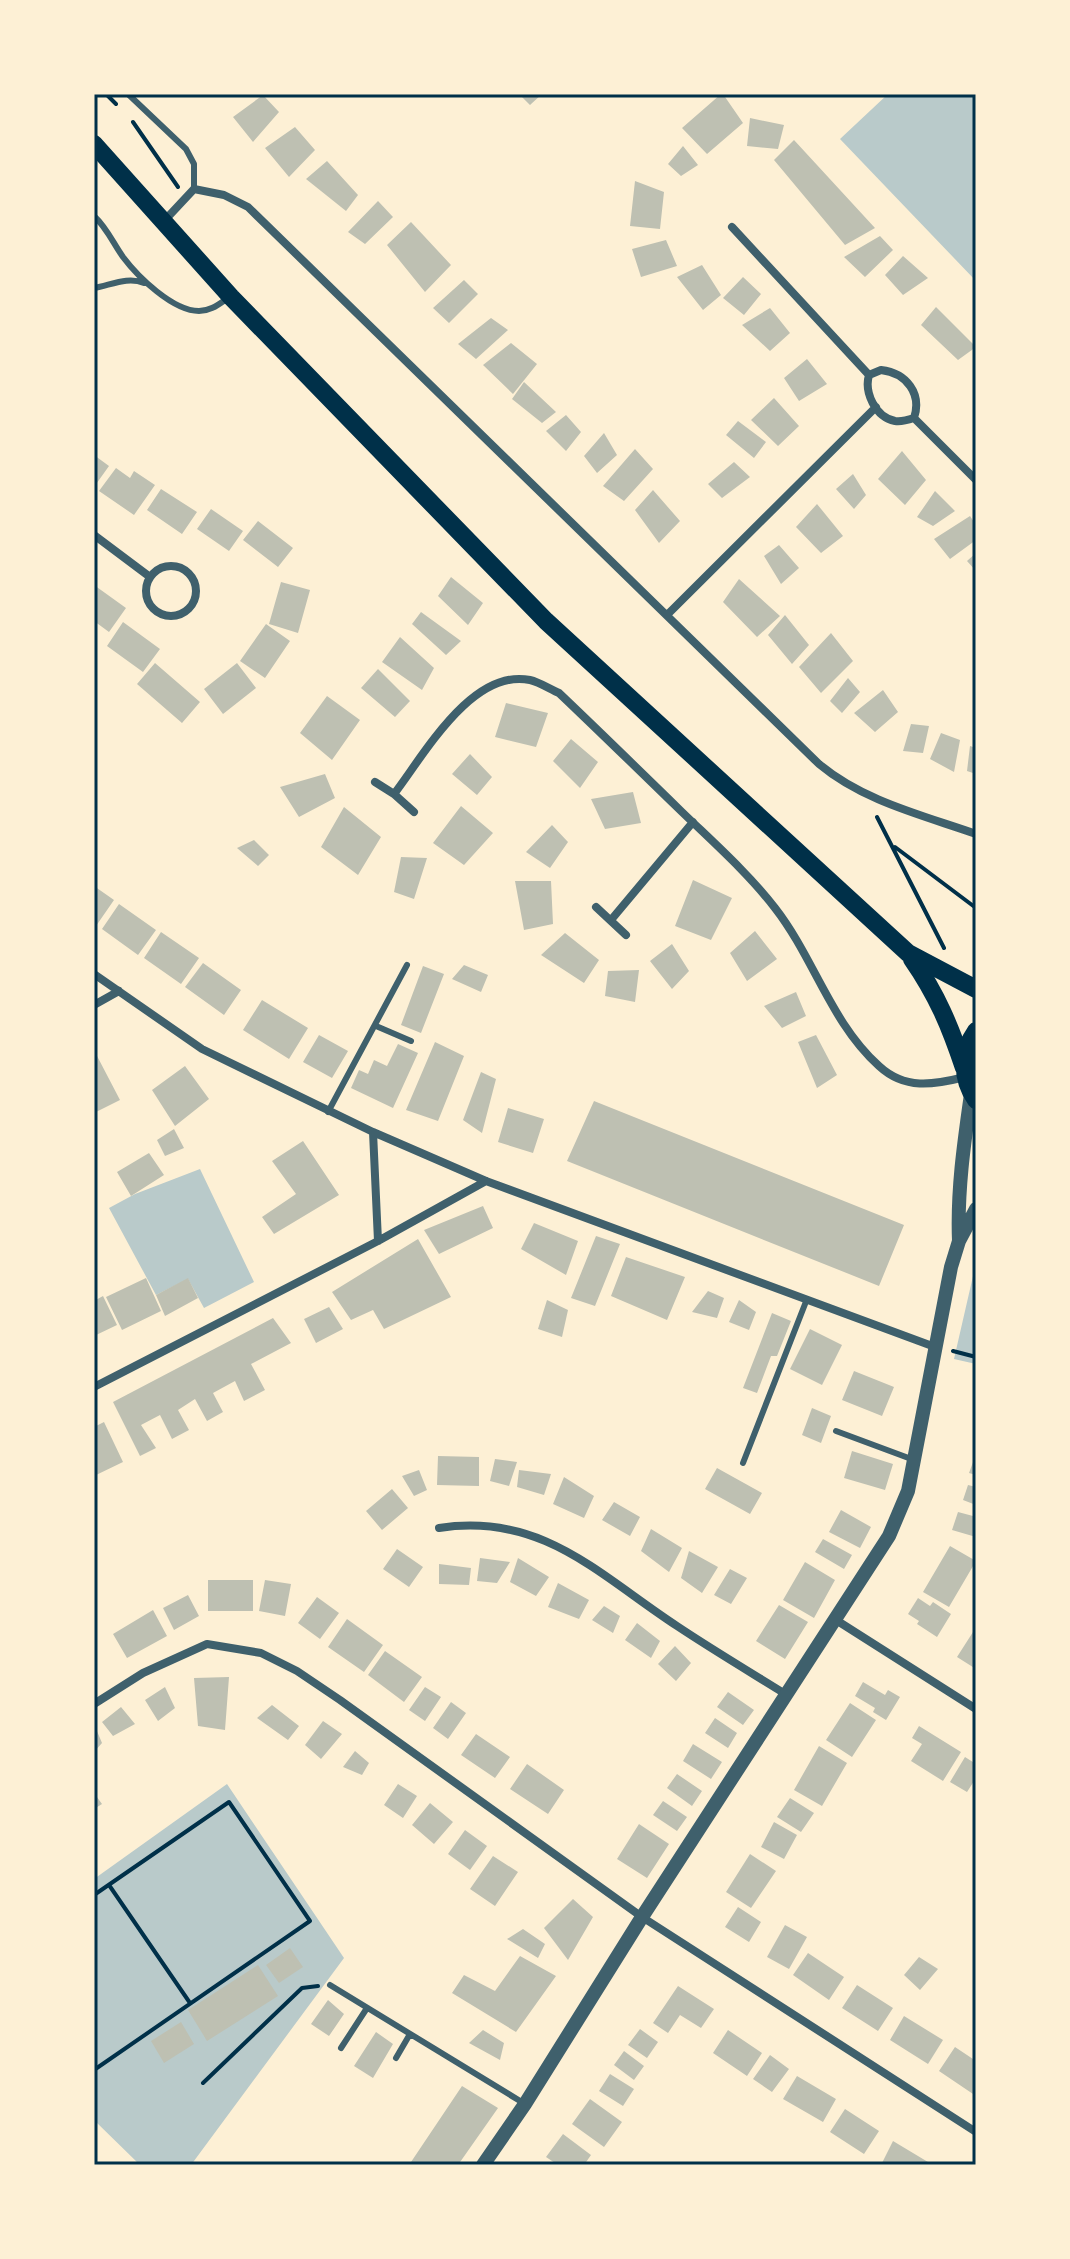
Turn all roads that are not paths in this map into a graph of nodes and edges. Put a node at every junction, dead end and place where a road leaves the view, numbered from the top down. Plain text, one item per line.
1 (128, 94) edge
2 (94, 144) edge
3 (194, 189) junction
4 (94, 216) edge
5 (163, 222) junction
6 (732, 227) dead end
7 (94, 288) edge
8 (152, 288) junction
9 (231, 297) junction
10 (869, 375) junction
11 (876, 407) junction
12 (914, 418) junction
13 (976, 480) edge
14 (94, 535) edge
15 (150, 577) junction
16 (667, 615) junction
17 (375, 782) dead end
18 (394, 794) junction
19 (414, 812) dead end
20 (693, 822) junction
21 (976, 834) edge
22 (596, 907) dead end
23 (611, 920) junction
24 (626, 935) dead end
25 (908, 953) junction
26 (407, 965) dead end
27 (94, 974) edge
28 (976, 989) edge
29 (119, 991) junction
30 (94, 1005) edge
31 (376, 1026) junction
32 (976, 1031) edge
33 (411, 1041) dead end
34 (969, 1085) edge
35 (328, 1112) junction
36 (373, 1132) junction
37 (486, 1181) junction
38 (976, 1209) edge
39 (378, 1241) junction
40 (959, 1241) junction
41 (807, 1299) junction
42 (935, 1347) junction
43 (94, 1387) edge
44 (836, 1431) dead end
45 (914, 1460) junction
46 (743, 1463) dead end
47 (439, 1528) dead end
48 (836, 1620) junction
49 (787, 1695) junction
50 (94, 1704) edge
51 (976, 1709) edge
52 (642, 1917) junction
53 (330, 1985) road end
54 (367, 2008) junction
55 (410, 2034) junction
56 (341, 2048) dead end
57 (396, 2058) dead end
58 (525, 2104) junction
59 (976, 2132) edge
60 (483, 2165) edge

1 - 3 lane
2 - 5 main road
3 - 5 street
3 - 16 street
4 - 8 lane
5 - 9 main road
6 - 10 street
7 - 8 lane
8 - 9 lane
9 - 25 main road
10 - 11 street
10 - 12 street
11 - 12 street
11 - 16 street
12 - 13 street
14 - 15 street
15 - 15 street
16 - 21 street
17 - 18 street
18 - 19 street
18 - 20 street
20 - 23 street
20 - 34 street
22 - 23 street
23 - 24 street
25 - 28 main road
25 - 34 main road
26 - 31 lane
27 - 29 street
29 - 30 street
29 - 35 street
31 - 33 lane
31 - 35 lane
32 - 34 main road
34 - 40 street
35 - 36 street
36 - 37 street
36 - 39 street
37 - 39 street
37 - 41 street
38 - 40 street
39 - 43 street
40 - 42 street
41 - 42 street
41 - 46 lane
42 - 45 street
44 - 45 lane
45 - 48 street
47 - 49 street
48 - 49 street
48 - 51 street
49 - 52 street
50 - 52 street
52 - 58 street
52 - 59 street
53 - 54 lane
54 - 55 lane
54 - 56 lane
55 - 57 lane
55 - 58 lane
58 - 60 street

